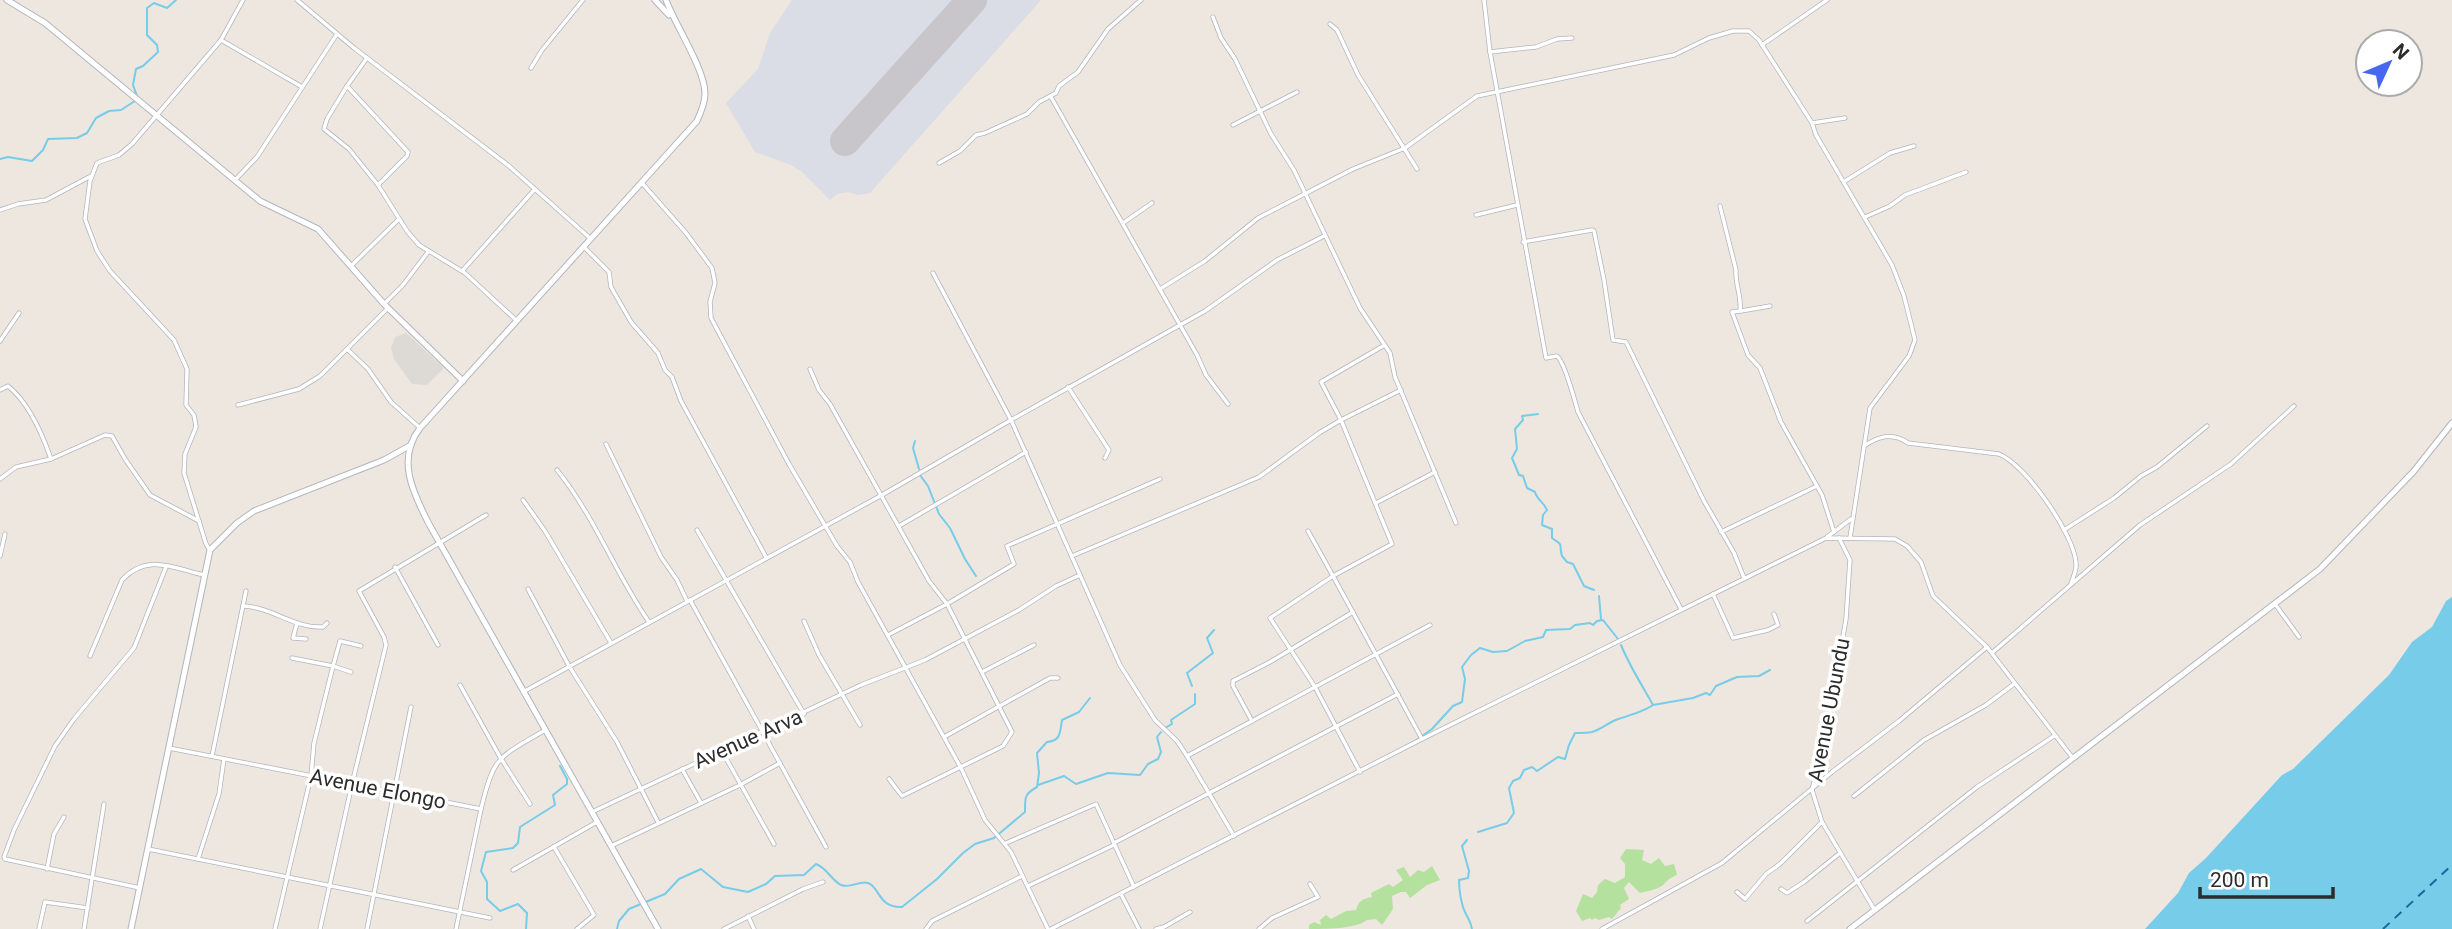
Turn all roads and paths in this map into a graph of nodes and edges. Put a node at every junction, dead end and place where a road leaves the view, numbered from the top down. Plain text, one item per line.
1 (8, 0) edge
2 (297, 0) edge
3 (583, 0) edge
4 (655, 0) edge
5 (666, 0) edge
6 (1141, 0) edge
7 (1484, 0) edge
8 (1827, 0) edge
9 (241, 1) edge
10 (1213, 17) dead end
11 (673, 19) junction
12 (1330, 24) dead end
13 (337, 34) junction
14 (1572, 38) dead end
15 (221, 40) junction
16 (1762, 45) junction
17 (1490, 52) junction
18 (367, 58) junction
19 (531, 68) dead end
20 (347, 86) junction
21 (302, 87) junction
22 (1297, 92) dead end
23 (1498, 92) junction
24 (1051, 97) junction
25 (1261, 111) junction
26 (155, 115) junction
27 (1845, 118) dead end
28 (1812, 123) junction
29 (1233, 125) dead end
30 (1914, 146) dead end
31 (1405, 148) junction
32 (939, 163) dead end
33 (1417, 169) dead end
34 (1966, 172) dead end
35 (91, 176) junction
36 (235, 180) junction
37 (1844, 181) junction
38 (642, 183) junction
39 (379, 186) junction
40 (535, 189) junction
41 (1304, 193) junction
42 (1152, 203) dead end
43 (1517, 205) junction
44 (1720, 206) dead end
45 (0, 210) edge
46 (1475, 215) dead end
47 (1865, 217) junction
48 (399, 219) junction
49 (1123, 223) junction
50 (1324, 236) junction
51 (591, 239) junction
52 (1523, 242) junction
53 (584, 247) junction
54 (428, 252) junction
55 (350, 267) junction
56 (463, 271) dead end
57 (933, 273) dead end
58 (1160, 289) junction
59 (386, 306) junction
60 (1770, 306) dead end
61 (1740, 311) junction
62 (19, 313) dead end
63 (517, 321) junction
64 (1180, 324) junction
65 (0, 341) edge
66 (1383, 346) junction
67 (348, 350) junction
68 (810, 369) dead end
69 (463, 381) junction
70 (1068, 387) junction
71 (0, 390) edge
72 (1401, 390) junction
73 (1228, 404) dead end
74 (238, 405) dead end
75 (2294, 405) dead end
76 (1011, 419) junction
77 (1341, 420) junction
78 (2452, 422) edge
79 (2207, 426) dead end
80 (420, 428) junction
81 (411, 444) junction
82 (606, 444) dead end
83 (1864, 446) junction
84 (1027, 452) junction
85 (51, 458) junction
86 (1105, 458) dead end
87 (557, 470) dead end
88 (1435, 472) junction
89 (0, 478) edge
90 (1160, 480) dead end
91 (1816, 486) junction
92 (882, 495) junction
93 (523, 500) dead end
94 (1376, 503) junction
95 (486, 515) dead end
96 (1853, 518) junction
97 (198, 521) junction
98 (1058, 523) junction
99 (1456, 523) dead end
100 (825, 524) junction
101 (899, 526) junction
102 (698, 530) dead end
103 (2064, 530) junction
104 (1308, 531) dead end
105 (1721, 532) junction
106 (1834, 532) junction
107 (5, 534) dead end
108 (1826, 538) junction
109 (1839, 538) junction
110 (1850, 538) junction
111 (439, 542) junction
112 (209, 550) junction
113 (0, 556) edge
114 (1072, 556) junction
115 (766, 557) junction
116 (166, 567) junction
117 (395, 567) junction
118 (204, 575) junction
119 (1080, 575) junction
120 (1333, 576) junction
121 (1744, 578) junction
122 (727, 579) junction
123 (2069, 587) junction
124 (528, 589) dead end
125 (246, 591) dead end
126 (1713, 594) junction
127 (688, 600) junction
128 (947, 604) junction
129 (2275, 604) junction
130 (243, 606) junction
131 (1682, 610) junction
132 (1353, 612) junction
133 (1774, 614) dead end
134 (804, 621) dead end
135 (649, 622) junction
136 (297, 623) junction
137 (327, 624) dead end
138 (1430, 625) dead end
139 (888, 635) junction
140 (2298, 637) dead end
141 (306, 639) dead end
142 (965, 639) junction
143 (611, 643) junction
144 (438, 645) dead end
145 (1034, 645) dead end
146 (361, 646) dead end
147 (1987, 647) junction
148 (1291, 650) junction
149 (1992, 653) junction
150 (1376, 654) junction
151 (90, 656) dead end
152 (292, 659) dead end
153 (333, 666) junction
154 (569, 666) junction
155 (906, 668) junction
156 (351, 672) dead end
157 (982, 672) junction
158 (1058, 678) dead end
159 (2014, 684) junction
160 (460, 685) dead end
161 (1315, 687) junction
162 (523, 692) junction
163 (843, 694) junction
164 (1398, 694) junction
165 (999, 706) junction
166 (411, 707) dead end
167 (804, 714) junction
168 (1252, 721) junction
169 (860, 725) dead end
170 (1336, 727) junction
171 (545, 730) junction
172 (763, 733) junction
173 (2054, 736) junction
174 (944, 737) junction
175 (1422, 739) junction
176 (169, 748) junction
177 (722, 751) junction
178 (212, 756) junction
179 (1187, 756) junction
180 (500, 757) junction
181 (2072, 757) junction
182 (224, 759) junction
183 (779, 763) junction
184 (961, 768) junction
185 (682, 769) junction
186 (1360, 772) junction
187 (310, 776) junction
188 (889, 779) dead end
189 (352, 783) junction
190 (740, 785) junction
191 (641, 788) junction
192 (1812, 790) junction
193 (394, 792) junction
194 (1209, 794) junction
195 (1854, 796) dead end
196 (701, 803) junction
197 (104, 804) dead end
198 (530, 804) dead end
199 (481, 808) junction
200 (592, 812) junction
201 (64, 817) dead end
202 (597, 822) junction
203 (658, 822) junction
204 (1822, 822) junction
205 (1234, 836) junction
206 (1006, 843) junction
207 (774, 844) dead end
208 (1115, 844) junction
209 (611, 846) junction
210 (826, 846) dead end
211 (554, 847) junction
212 (148, 849) junction
213 (1840, 853) junction
214 (198, 859) junction
215 (47, 869) junction
216 (513, 870) dead end
217 (1022, 876) junction
218 (286, 877) junction
219 (93, 878) junction
220 (1857, 880) junction
221 (824, 882) dead end
222 (1310, 884) dead end
223 (330, 886) junction
224 (1028, 886) junction
225 (1134, 887) junction
226 (140, 888) junction
227 (1781, 889) dead end
228 (1737, 892) dead end
229 (374, 894) junction
230 (1121, 894) junction
231 (89, 908) junction
232 (459, 911) junction
233 (1876, 911) junction
234 (1190, 912) dead end
235 (748, 916) junction
236 (490, 918) dead end
237 (1807, 921) dead end
238 (1053, 928) edge
239 (39, 929) edge
240 (84, 929) edge
241 (131, 929) edge
242 (275, 929) edge
243 (320, 929) edge
244 (367, 929) edge
245 (456, 929) edge
246 (577, 929) edge
247 (658, 929) edge
248 (723, 929) edge
249 (754, 929) edge
250 (926, 929) edge
251 (1139, 929) edge
252 (1156, 929) edge
253 (1259, 929) edge
254 (1602, 929) edge
255 (1850, 929) edge

1 - 26 street
2 - 13 street
3 - 19 street
4 - 11 street
5 - 11 street
6 - 24 street
7 - 17 street
8 - 16 street
9 - 15 street
10 - 25 street
11 - 38 street
12 - 31 street
13 - 18 street
13 - 21 street
14 - 17 street
15 - 21 street
15 - 26 street
16 - 23 street
16 - 28 street
17 - 23 street
18 - 20 street
18 - 40 street
20 - 39 street
20 - 39 street
21 - 36 street
22 - 25 street
23 - 31 street
23 - 43 street
24 - 32 street
24 - 49 street
25 - 29 street
25 - 41 street
26 - 35 street
26 - 36 street
27 - 28 street
28 - 37 street
30 - 37 street
31 - 33 street
31 - 41 street
34 - 47 street
35 - 45 street
35 - 97 street
36 - 55 street
37 - 47 street
38 - 51 street
38 - 100 street
39 - 48 street
40 - 51 street
40 - 56 street
41 - 50 street
41 - 58 street
42 - 49 street
43 - 46 street
43 - 52 street
44 - 61 street
47 - 83 street
48 - 54 street
48 - 55 street
49 - 58 street
50 - 64 street
50 - 66 street
51 - 53 street
52 - 105 street
52 - 131 street
53 - 63 street
53 - 115 street
54 - 59 street
54 - 63 street
55 - 59 street
57 - 76 street
58 - 64 street
59 - 67 street
59 - 69 street
60 - 61 street
61 - 91 street
62 - 65 street
63 - 69 street
64 - 70 street
64 - 73 street
66 - 72 street
66 - 77 street
67 - 74 street
67 - 80 street
68 - 92 street
69 - 80 street
70 - 76 street
70 - 86 street
71 - 85 street
72 - 77 street
72 - 88 street
75 - 123 street
76 - 84 street
76 - 92 street
77 - 94 street
77 - 114 street
78 - 129 street
79 - 103 street
80 - 81 street
81 - 111 street
81 - 112 street
82 - 127 street
83 - 96 street
83 - 103 street
84 - 98 street
84 - 101 street
85 - 89 street
85 - 97 street
87 - 135 street
88 - 94 street
88 - 99 street
90 - 98 street
91 - 105 street
91 - 106 street
92 - 100 street
92 - 101 street
93 - 143 street
94 - 120 street
95 - 111 street
96 - 106 street
96 - 110 street
97 - 112 street
98 - 114 street
98 - 128 street
100 - 115 street
100 - 139 street
101 - 128 street
102 - 122 street
103 - 123 street
104 - 120 street
105 - 121 street
106 - 108 street
107 - 113 street
108 - 109 street
108 - 121 street
109 - 110 street
109 - 192 street, Avenue Ubundu
110 - 147 street
111 - 117 street
111 - 162 street
112 - 118 street
114 - 119 street
115 - 122 street
116 - 118 street
116 - 151 street
116 - 215 street
117 - 144 street
117 - 189 street
118 - 176 street
119 - 142 street, Avenue Arva
119 - 179 street
120 - 132 street
120 - 148 street
121 - 126 street
122 - 127 street
122 - 167 street
123 - 149 street
124 - 154 street
125 - 130 street
126 - 131 street
126 - 133 street
127 - 135 street
127 - 172 street
128 - 139 street
128 - 142 street
129 - 140 street
129 - 181 street
130 - 136 street
130 - 178 street
131 - 175 street
132 - 148 street
132 - 150 street
134 - 163 street
135 - 143 street
136 - 137 street
136 - 141 street
138 - 150 street
139 - 155 street
142 - 155 street, Avenue Arva
142 - 157 street
143 - 154 street
145 - 157 street
146 - 153 street
147 - 149 street
147 - 192 street
148 - 161 street
148 - 168 street
149 - 159 street
150 - 161 street
150 - 164 street
152 - 153 street
153 - 156 street
153 - 187 street
154 - 162 street
154 - 191 street
155 - 163 street, Avenue Arva
155 - 174 street
157 - 165 street
158 - 165 street
159 - 173 street
159 - 195 street
160 - 180 street
161 - 168 street
161 - 170 street
162 - 171 street
163 - 167 street, Avenue Arva
163 - 169 street
164 - 170 street
164 - 175 street
165 - 174 street
165 - 184 street
166 - 193 street
167 - 172 street, Avenue Arva
168 - 179 street
170 - 186 street
170 - 194 street
171 - 180 street
171 - 200 street
172 - 177 street, Avenue Arva
172 - 183 street
173 - 181 street
173 - 220 street
174 - 184 street
175 - 186 street
176 - 178 street, Avenue Elongo
176 - 212 street
177 - 185 street, Avenue Arva
177 - 190 street
178 - 182 street, Avenue Elongo
179 - 194 street
180 - 198 street
180 - 199 street
181 - 233 street
182 - 187 street, Avenue Elongo
182 - 214 street
183 - 190 street
183 - 210 street
184 - 188 street
184 - 206 street
185 - 191 street, Avenue Arva
185 - 196 street
186 - 205 street
187 - 189 street, Avenue Elongo
187 - 218 street
189 - 193 street, Avenue Elongo
189 - 223 street
190 - 196 street
190 - 207 street
191 - 200 street, Avenue Arva
191 - 203 street
192 - 204 street, Avenue Ubundu
192 - 254 street
193 - 199 street, Avenue Elongo
193 - 229 street
194 - 205 street
194 - 208 street
196 - 203 street
197 - 219 street
199 - 232 street
200 - 202 street
201 - 215 street
202 - 209 street
202 - 211 street
203 - 209 street
204 - 213 street, Avenue Ubundu
204 - 228 street
205 - 225 street
206 - 208 street
206 - 217 street
208 - 224 street
208 - 225 street
209 - 247 street
211 - 216 street
211 - 246 street
212 - 214 street
212 - 226 street
213 - 220 street, Avenue Ubundu
213 - 227 street
214 - 218 street
215 - 219 street
217 - 224 street
217 - 250 street
218 - 223 street
218 - 242 street
219 - 226 street
219 - 231 street
220 - 233 street, Avenue Ubundu
220 - 237 street
221 - 235 street
222 - 253 street
223 - 229 street
223 - 243 street
224 - 238 street
225 - 230 street
226 - 241 street
229 - 232 street
229 - 244 street
230 - 238 street
230 - 251 street
231 - 239 street
231 - 240 street
232 - 236 street
232 - 245 street
233 - 255 street
234 - 252 street
235 - 248 street
235 - 249 street

